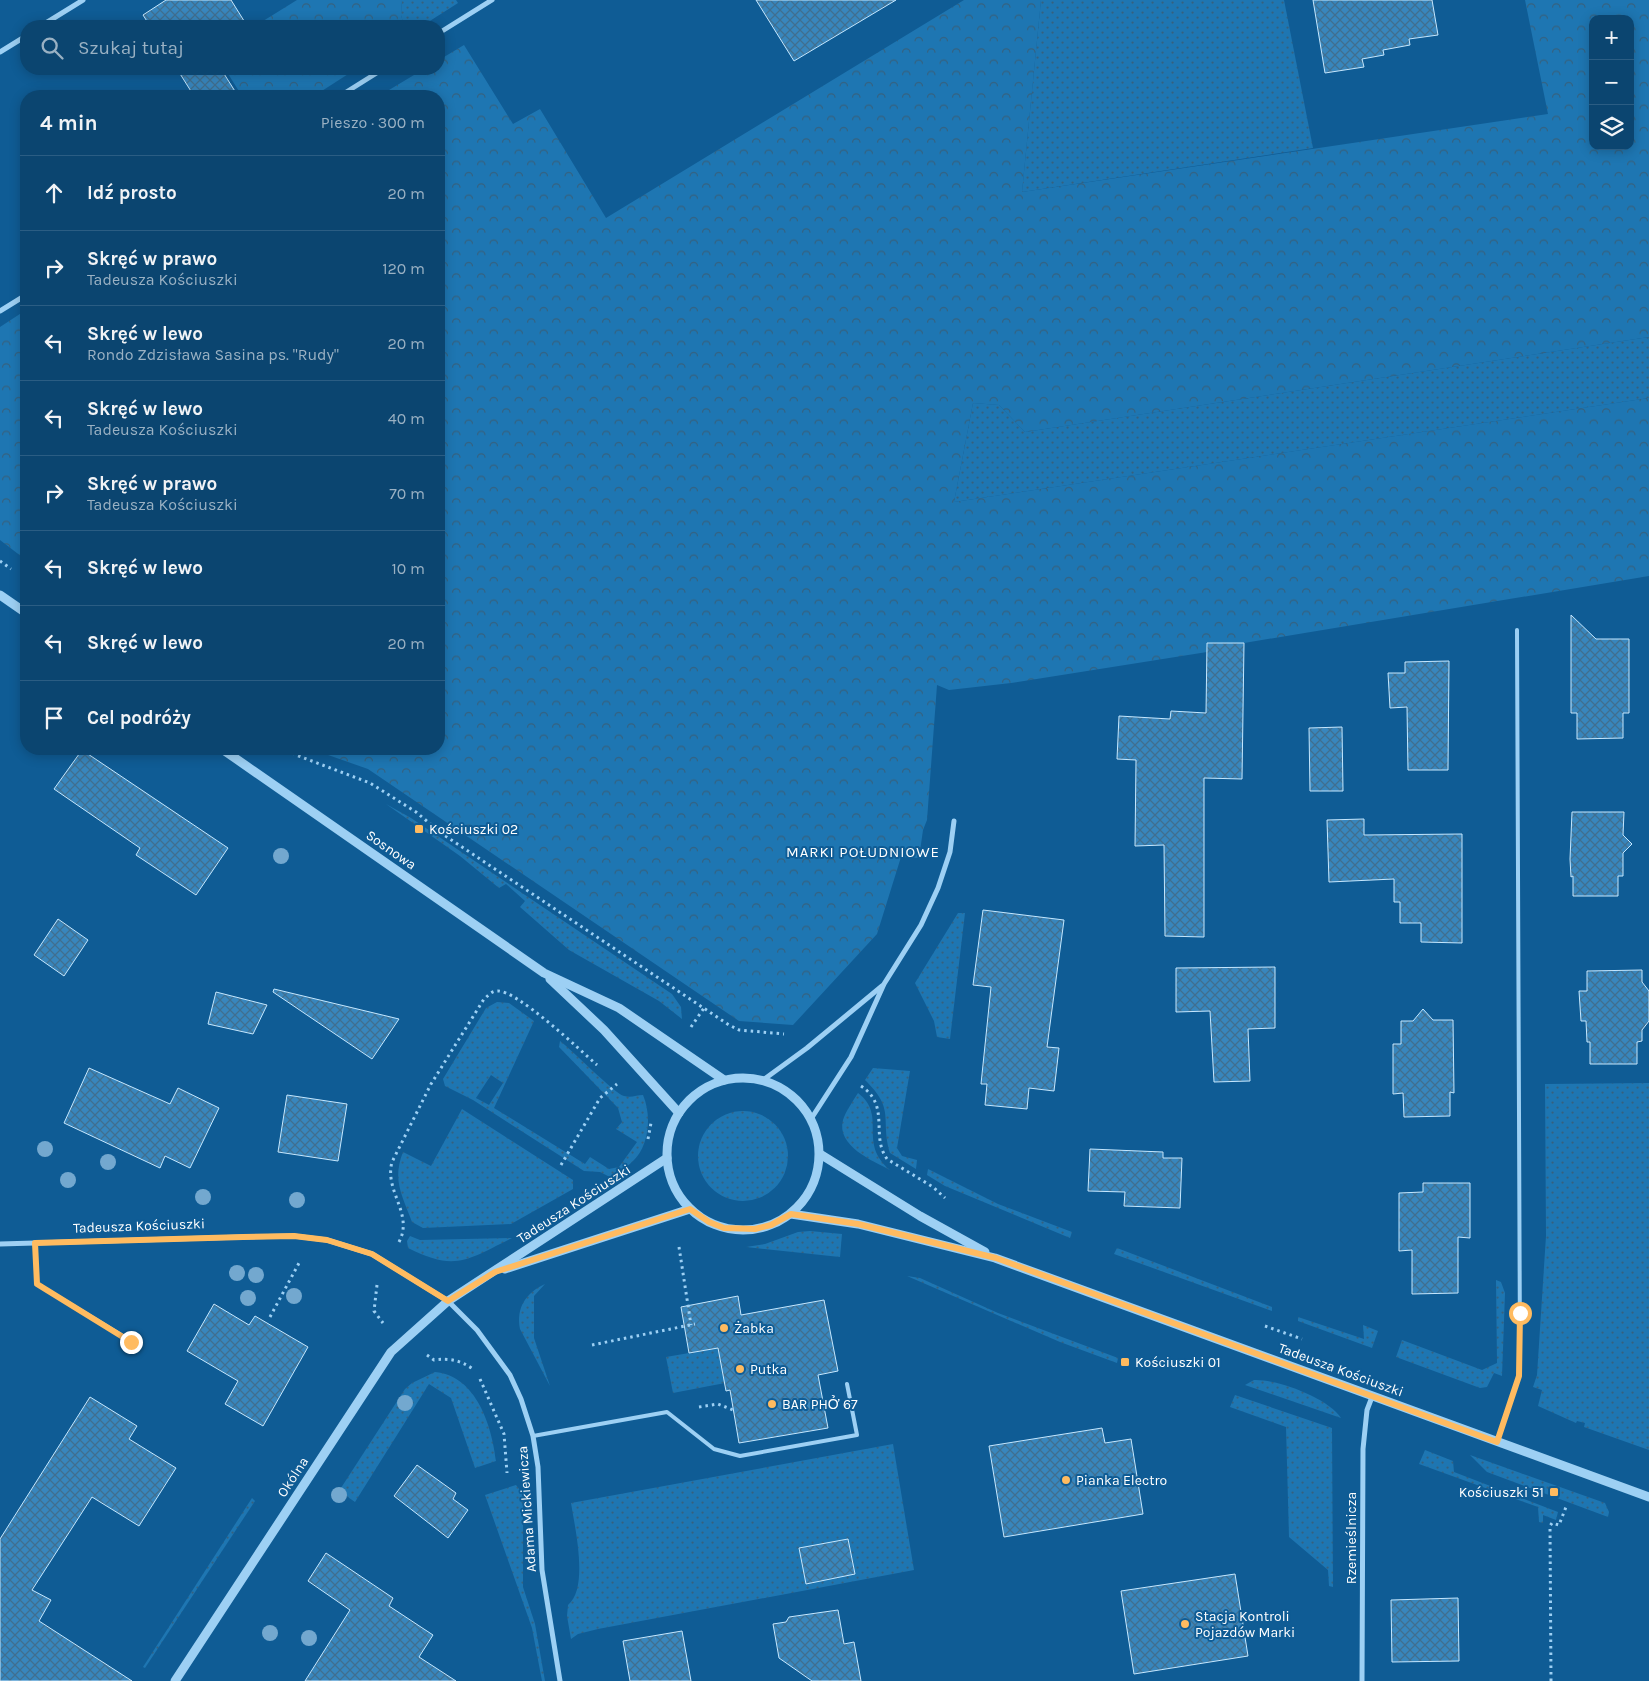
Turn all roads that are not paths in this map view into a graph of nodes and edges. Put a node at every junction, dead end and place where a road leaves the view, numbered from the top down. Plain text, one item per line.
1 (83, 0) edge
2 (492, 0) edge
3 (51, 20) edge
4 (445, 30) edge
5 (20, 40) edge
6 (0, 52) edge
7 (373, 75) edge
8 (350, 90) edge
9 (20, 299) edge
10 (0, 311) edge
11 (0, 595) edge
12 (20, 609) edge
13 (1517, 630) dead end
14 (231, 755) edge
15 (954, 821) dead end
16 (544, 974) junction
17 (884, 984) junction
18 (724, 1080) junction
19 (762, 1080) junction
20 (679, 1113) junction
21 (811, 1119) junction
22 (820, 1154) junction
23 (667, 1158) junction
24 (690, 1209) junction
25 (791, 1214) junction
26 (35, 1243) junction
27 (0, 1244) edge
28 (996, 1258) junction
29 (495, 1272) junction
30 (448, 1301) junction
31 (131, 1342) dead end
32 (847, 1384) dead end
33 (1372, 1396) junction
34 (533, 1436) junction
35 (1497, 1442) junction
36 (1649, 1498) edge
37 (174, 1681) edge
38 (560, 1681) edge
39 (1362, 1681) edge

1 - 3 street
2 - 4 street
5 - 6 street
7 - 8 street
9 - 10 street
11 - 12 street
13 - 35 lane
14 - 16 street, Sosnowa
15 - 17 street
16 - 18 street, Sosnowa
16 - 20 street, Sosnowa
17 - 19 street
17 - 21 street
18 - 19 street
18 - 20 street
19 - 21 street
20 - 23 street
21 - 22 street
22 - 25 street
22 - 28 street, Tadeusza Kościuszki
23 - 24 street
23 - 29 street, Tadeusza Kościuszki
24 - 25 street
24 - 29 street, Tadeusza Kościuszki
25 - 28 street, Tadeusza Kościuszki
26 - 27 street, Tadeusza Kościuszki
26 - 30 street, Tadeusza Kościuszki
26 - 31 lane
28 - 33 street, Tadeusza Kościuszki
29 - 30 street, Tadeusza Kościuszki
30 - 34 street, Adama Mickiewicza
30 - 37 street, Okólna
32 - 34 lane
33 - 35 street, Tadeusza Kościuszki
33 - 39 street, Rzemieślnicza
34 - 38 street, Adama Mickiewicza
35 - 36 street, Tadeusza Kościuszki

